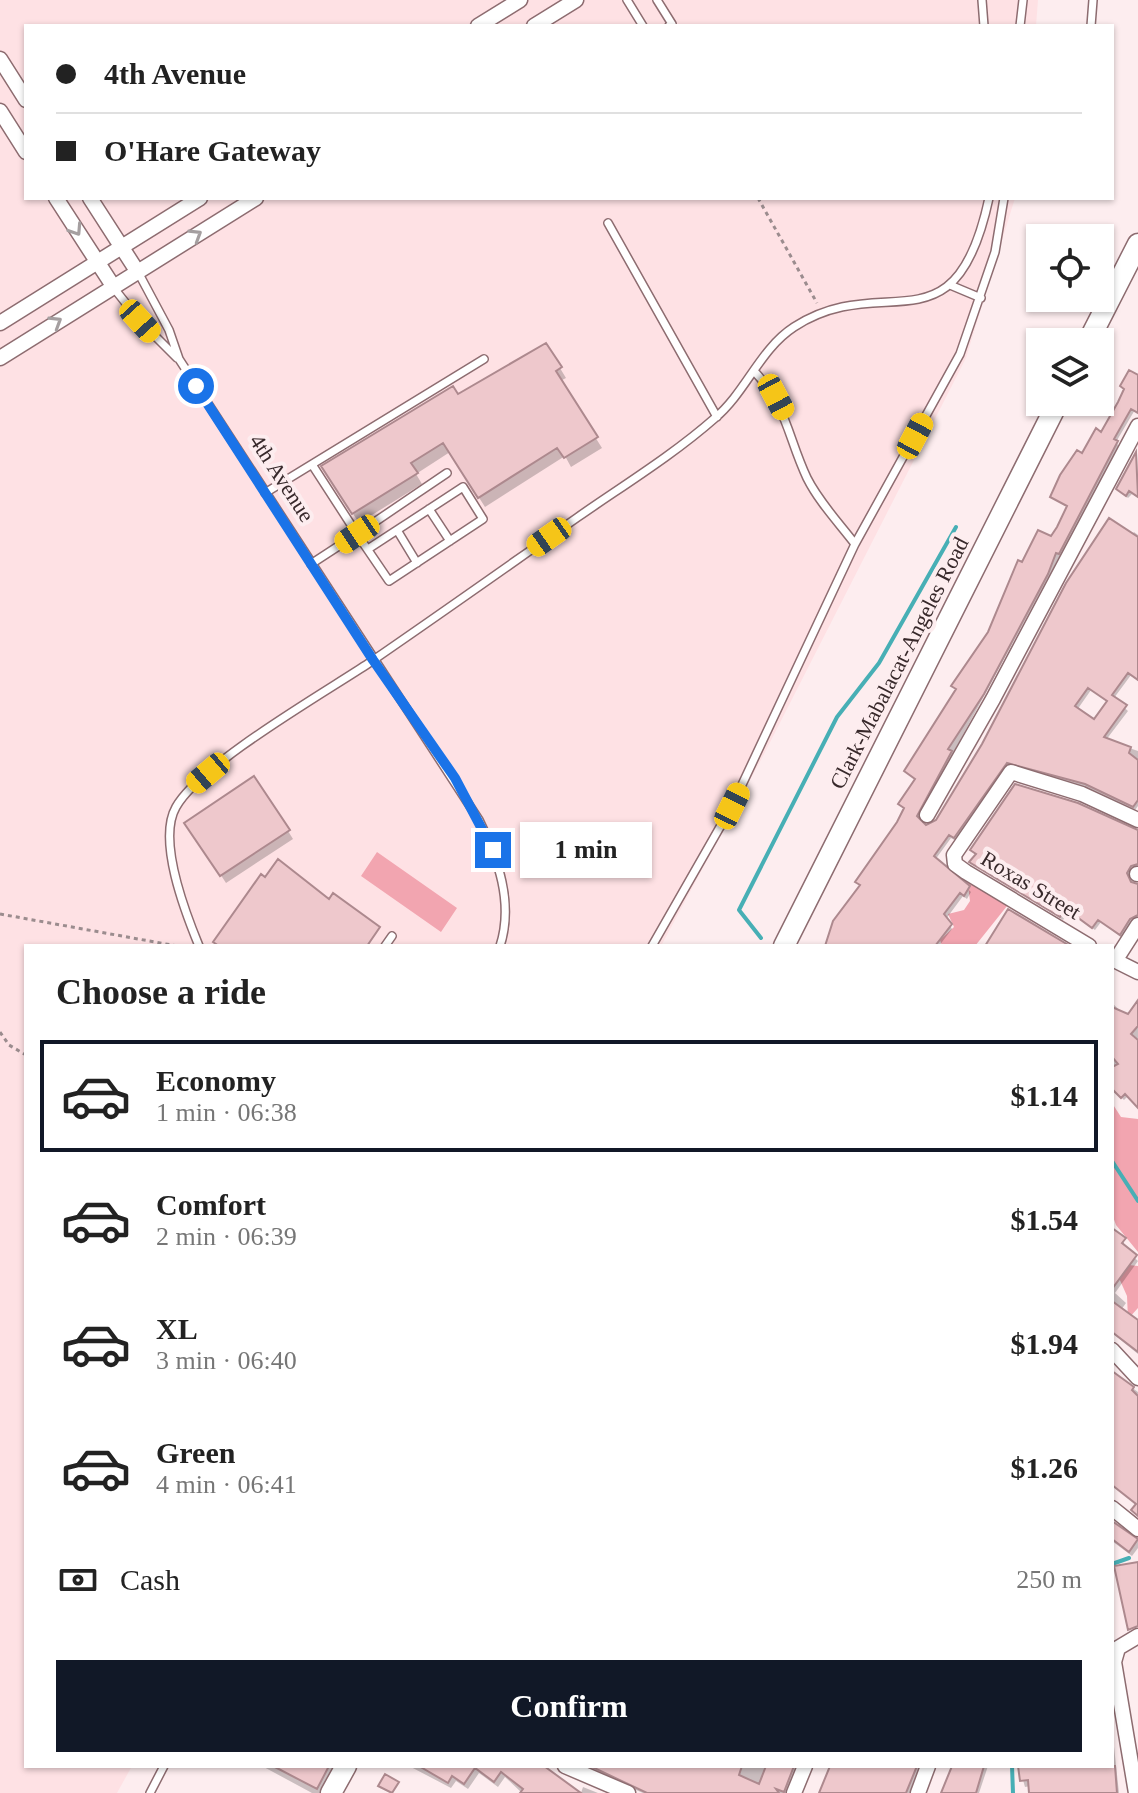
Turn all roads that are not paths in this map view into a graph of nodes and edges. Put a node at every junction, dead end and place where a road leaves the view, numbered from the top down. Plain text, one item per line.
1 (520, 0) edge
2 (576, 0) edge
3 (627, 0) edge
4 (657, 0) edge
5 (982, 0) edge
6 (1023, 0) edge
7 (1093, 0) edge
8 (481, 24) edge
9 (537, 24) edge
10 (642, 24) edge
11 (669, 24) edge
12 (984, 24) edge
13 (1020, 24) edge
14 (1091, 24) edge
15 (0, 59) edge
16 (24, 97) edge
17 (0, 111) edge
18 (24, 149) edge
19 (57, 200) edge
20 (91, 200) edge
21 (197, 200) edge
22 (253, 200) edge
23 (989, 200) edge
24 (1004, 200) edge
25 (608, 223) dead end
26 (1138, 244) edge
27 (121, 247) junction
28 (97, 261) junction
29 (137, 271) junction
30 (950, 285) junction
31 (113, 286) junction
32 (981, 298) junction
33 (0, 323) edge
34 (1095, 328) edge
35 (0, 358) edge
36 (179, 359) junction
37 (484, 359) dead end
38 (754, 371) junction
39 (1051, 416) edge
40 (717, 417) junction
41 (1138, 426) edge
42 (313, 466) junction
43 (447, 473) dead end
44 (265, 493) junction
45 (429, 509) junction
46 (397, 530) junction
47 (357, 534) junction
48 (450, 541) junction
49 (855, 544) junction
50 (368, 549) junction
51 (417, 563) junction
52 (311, 564) junction
53 (373, 660) junction
54 (927, 815) dead end
55 (1138, 820) edge
56 (1138, 925) edge
57 (392, 936) dead end
58 (198, 944) edge
59 (386, 944) edge
60 (500, 944) edge
61 (653, 944) edge
62 (785, 944) edge
63 (1086, 944) edge
64 (1114, 960) edge
65 (1138, 972) edge
66 (1114, 1352) edge
67 (1138, 1378) edge
68 (1114, 1510) edge
69 (1138, 1529) edge
70 (1138, 1636) edge
71 (163, 1768) edge
72 (345, 1768) edge
73 (570, 1768) edge
74 (804, 1768) edge
75 (927, 1768) edge
76 (1135, 1771) edge
77 (150, 1793) edge
78 (331, 1793) edge
79 (628, 1793) edge
80 (794, 1793) edge
81 (918, 1793) edge
82 (1136, 1793) edge

1 - 8 street
2 - 9 street
3 - 10 lane
4 - 11 lane
5 - 12 lane
6 - 13 lane
7 - 14 lane
15 - 16 street
17 - 18 street
19 -> 28 street, 4th Avenue
20 - 27 street, 4th Avenue
21 - 27 street
29 -> 22 street
23 - 30 lane
24 - 32 lane
25 - 40 lane
26 - 34 main road
27 - 28 street
27 - 29 street, 4th Avenue
28 - 31 street, 4th Avenue
28 - 33 street
29 - 31 street
29 - 36 lane, 4th Avenue
30 - 32 lane
30 - 38 lane
35 -> 31 street
31 - 36 lane, 4th Avenue
32 - 49 lane
36 - 44 lane, 4th Avenue
37 - 42 lane
38 - 40 lane
38 - 49 lane
39 - 62 main road, Clark-Mabalacat-Angeles Road
40 - 53 lane
41 - 54 street
42 - 44 lane
42 - 47 lane
43 - 47 lane
44 - 52 lane, 4th Avenue
45 - 46 lane
45 - 48 lane
45 - 48 lane
46 - 50 lane
46 - 51 lane
47 - 50 lane
47 - 52 lane
48 - 51 lane
49 - 61 lane
50 - 51 lane
52 - 53 lane, 4th Avenue
53 - 58 lane
53 - 60 lane, 4th Avenue
55 - 63 street, Roxas Street
56 - 64 street
57 - 59 lane
64 - 65 street
66 - 67 street
68 - 69 street
70 - 76 street
71 - 77 lane
72 - 78 main road
73 - 79 street
74 - 80 street
75 - 81 street
76 - 82 street

